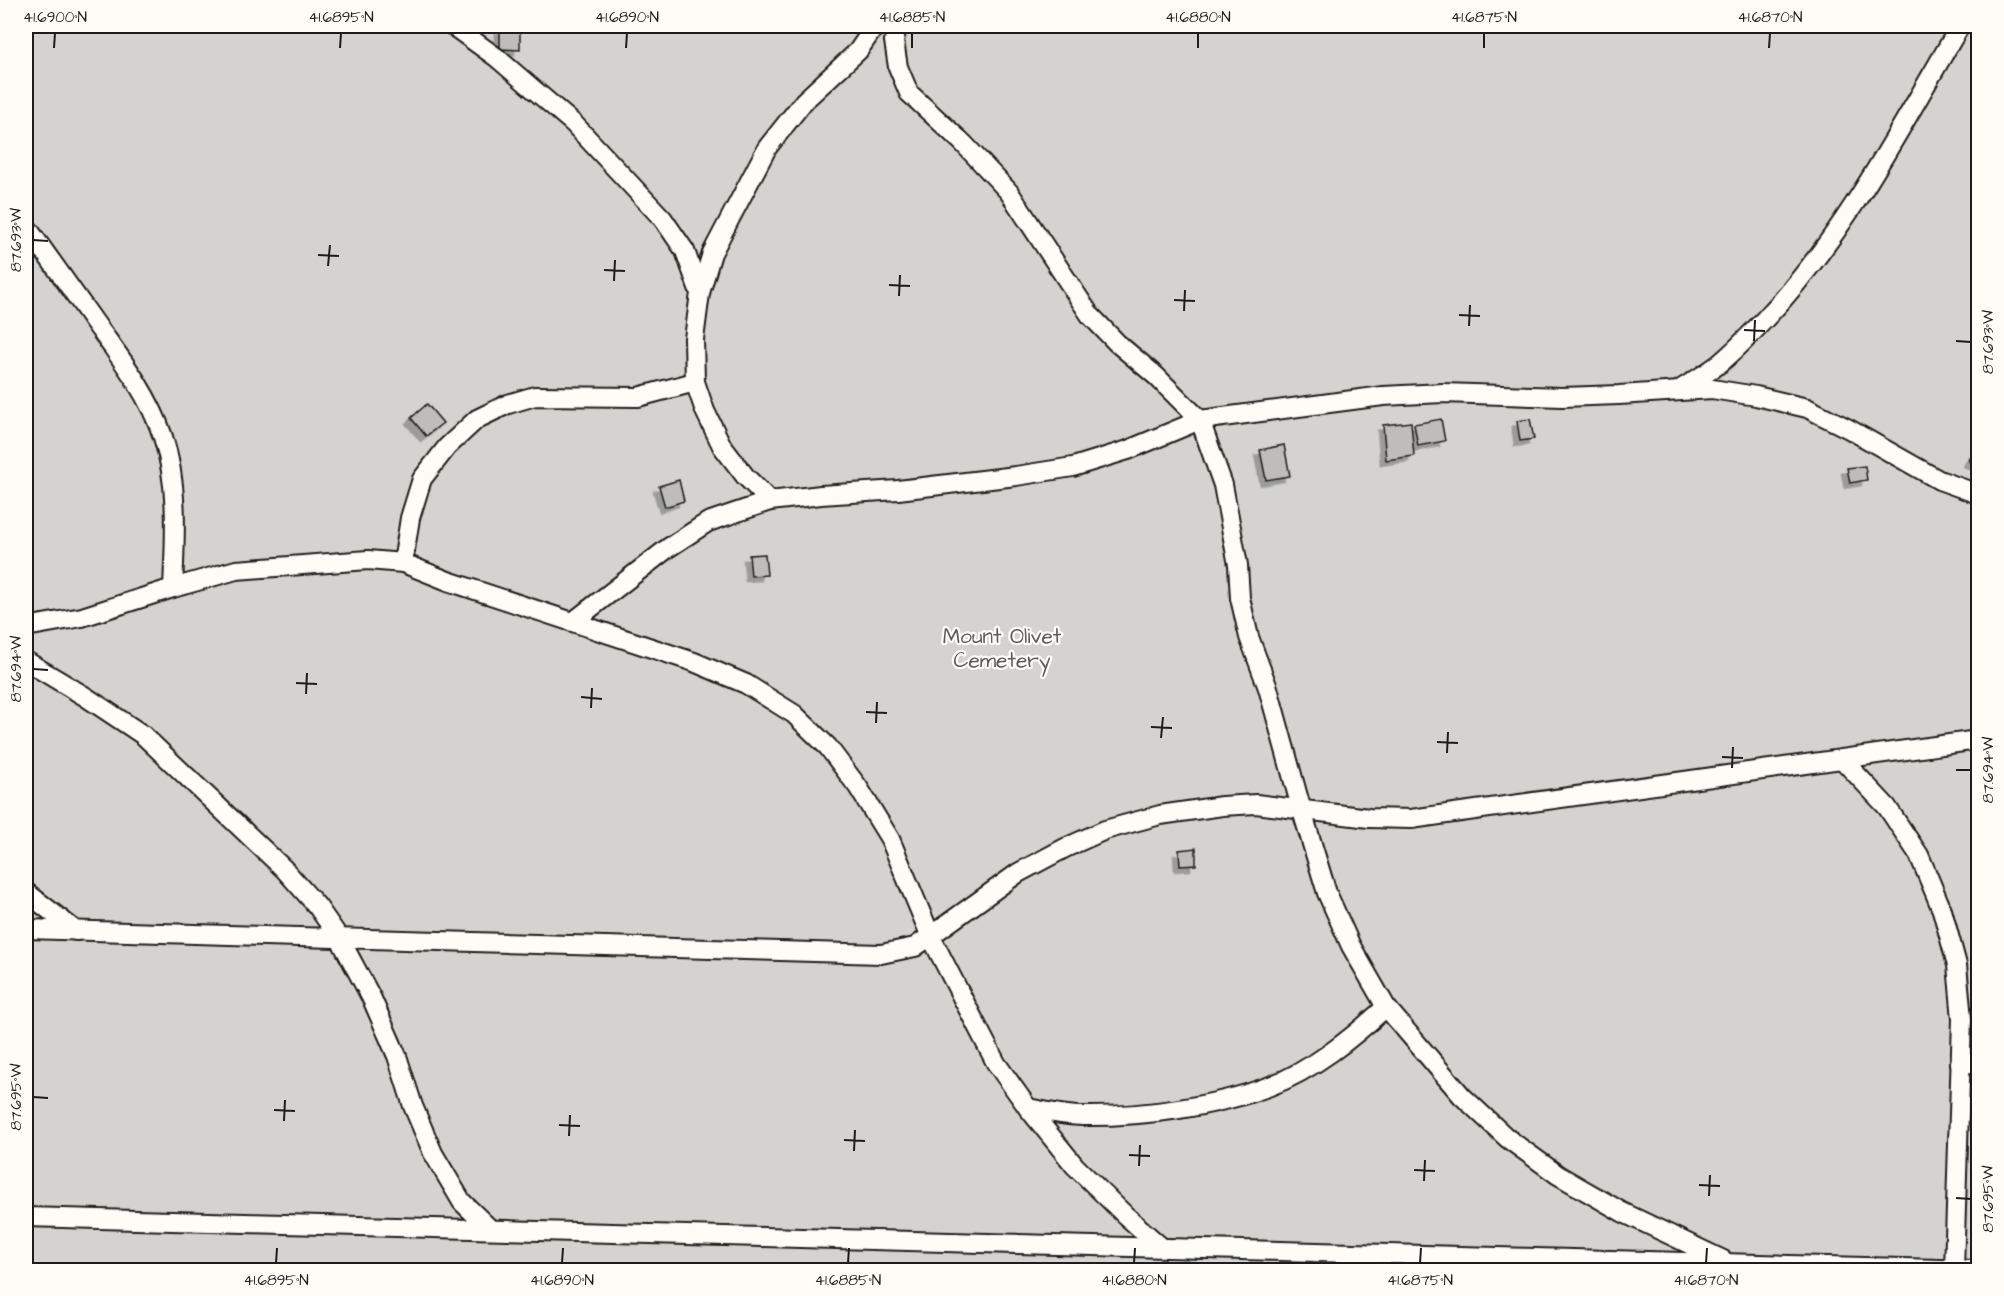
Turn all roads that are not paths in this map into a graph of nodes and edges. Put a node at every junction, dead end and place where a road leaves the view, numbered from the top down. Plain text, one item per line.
1 (453, 26) edge
2 (875, 26) edge
3 (897, 26) edge
4 (1960, 26) edge
5 (26, 226) edge
6 (700, 293) junction
7 (695, 382) junction
8 (1681, 389) junction
9 (1200, 420) junction
10 (1978, 494) edge
11 (770, 501) junction
12 (403, 563) junction
13 (173, 588) junction
14 (574, 621) junction
15 (26, 627) edge
16 (26, 661) edge
17 (1978, 740) edge
18 (1842, 759) junction
19 (1302, 811) junction
20 (26, 892) edge
21 (26, 929) edge
22 (76, 931) junction
23 (931, 937) junction
24 (340, 939) junction
25 (1386, 1007) junction
26 (1970, 1063) edge
27 (1028, 1108) junction
28 (26, 1217) edge
29 (489, 1229) junction
30 (1161, 1247) junction
31 (1729, 1263) junction
32 (1954, 1269) edge
33 (1978, 1270) edge

1 - 6 lane
2 - 6 lane
3 - 9 lane
4 - 8 lane
5 - 13 lane
6 - 7 lane
7 - 11 lane
7 - 12 lane
8 - 9 lane
8 - 10 lane
9 - 11 lane
9 - 19 lane
11 - 14 lane
12 - 13 lane
12 - 14 lane
13 - 15 lane
14 - 23 lane
16 - 24 lane
17 - 18 lane
18 - 19 lane
18 - 26 lane
19 - 23 lane
19 - 25 lane
20 - 22 lane
21 - 22 lane
22 - 24 lane
23 - 24 lane
23 - 27 lane
24 - 29 lane
25 - 27 lane
25 - 31 lane
26 - 32 lane
27 - 30 lane
28 - 29 lane
29 - 30 lane
30 - 31 lane
31 - 32 lane
32 - 33 lane

